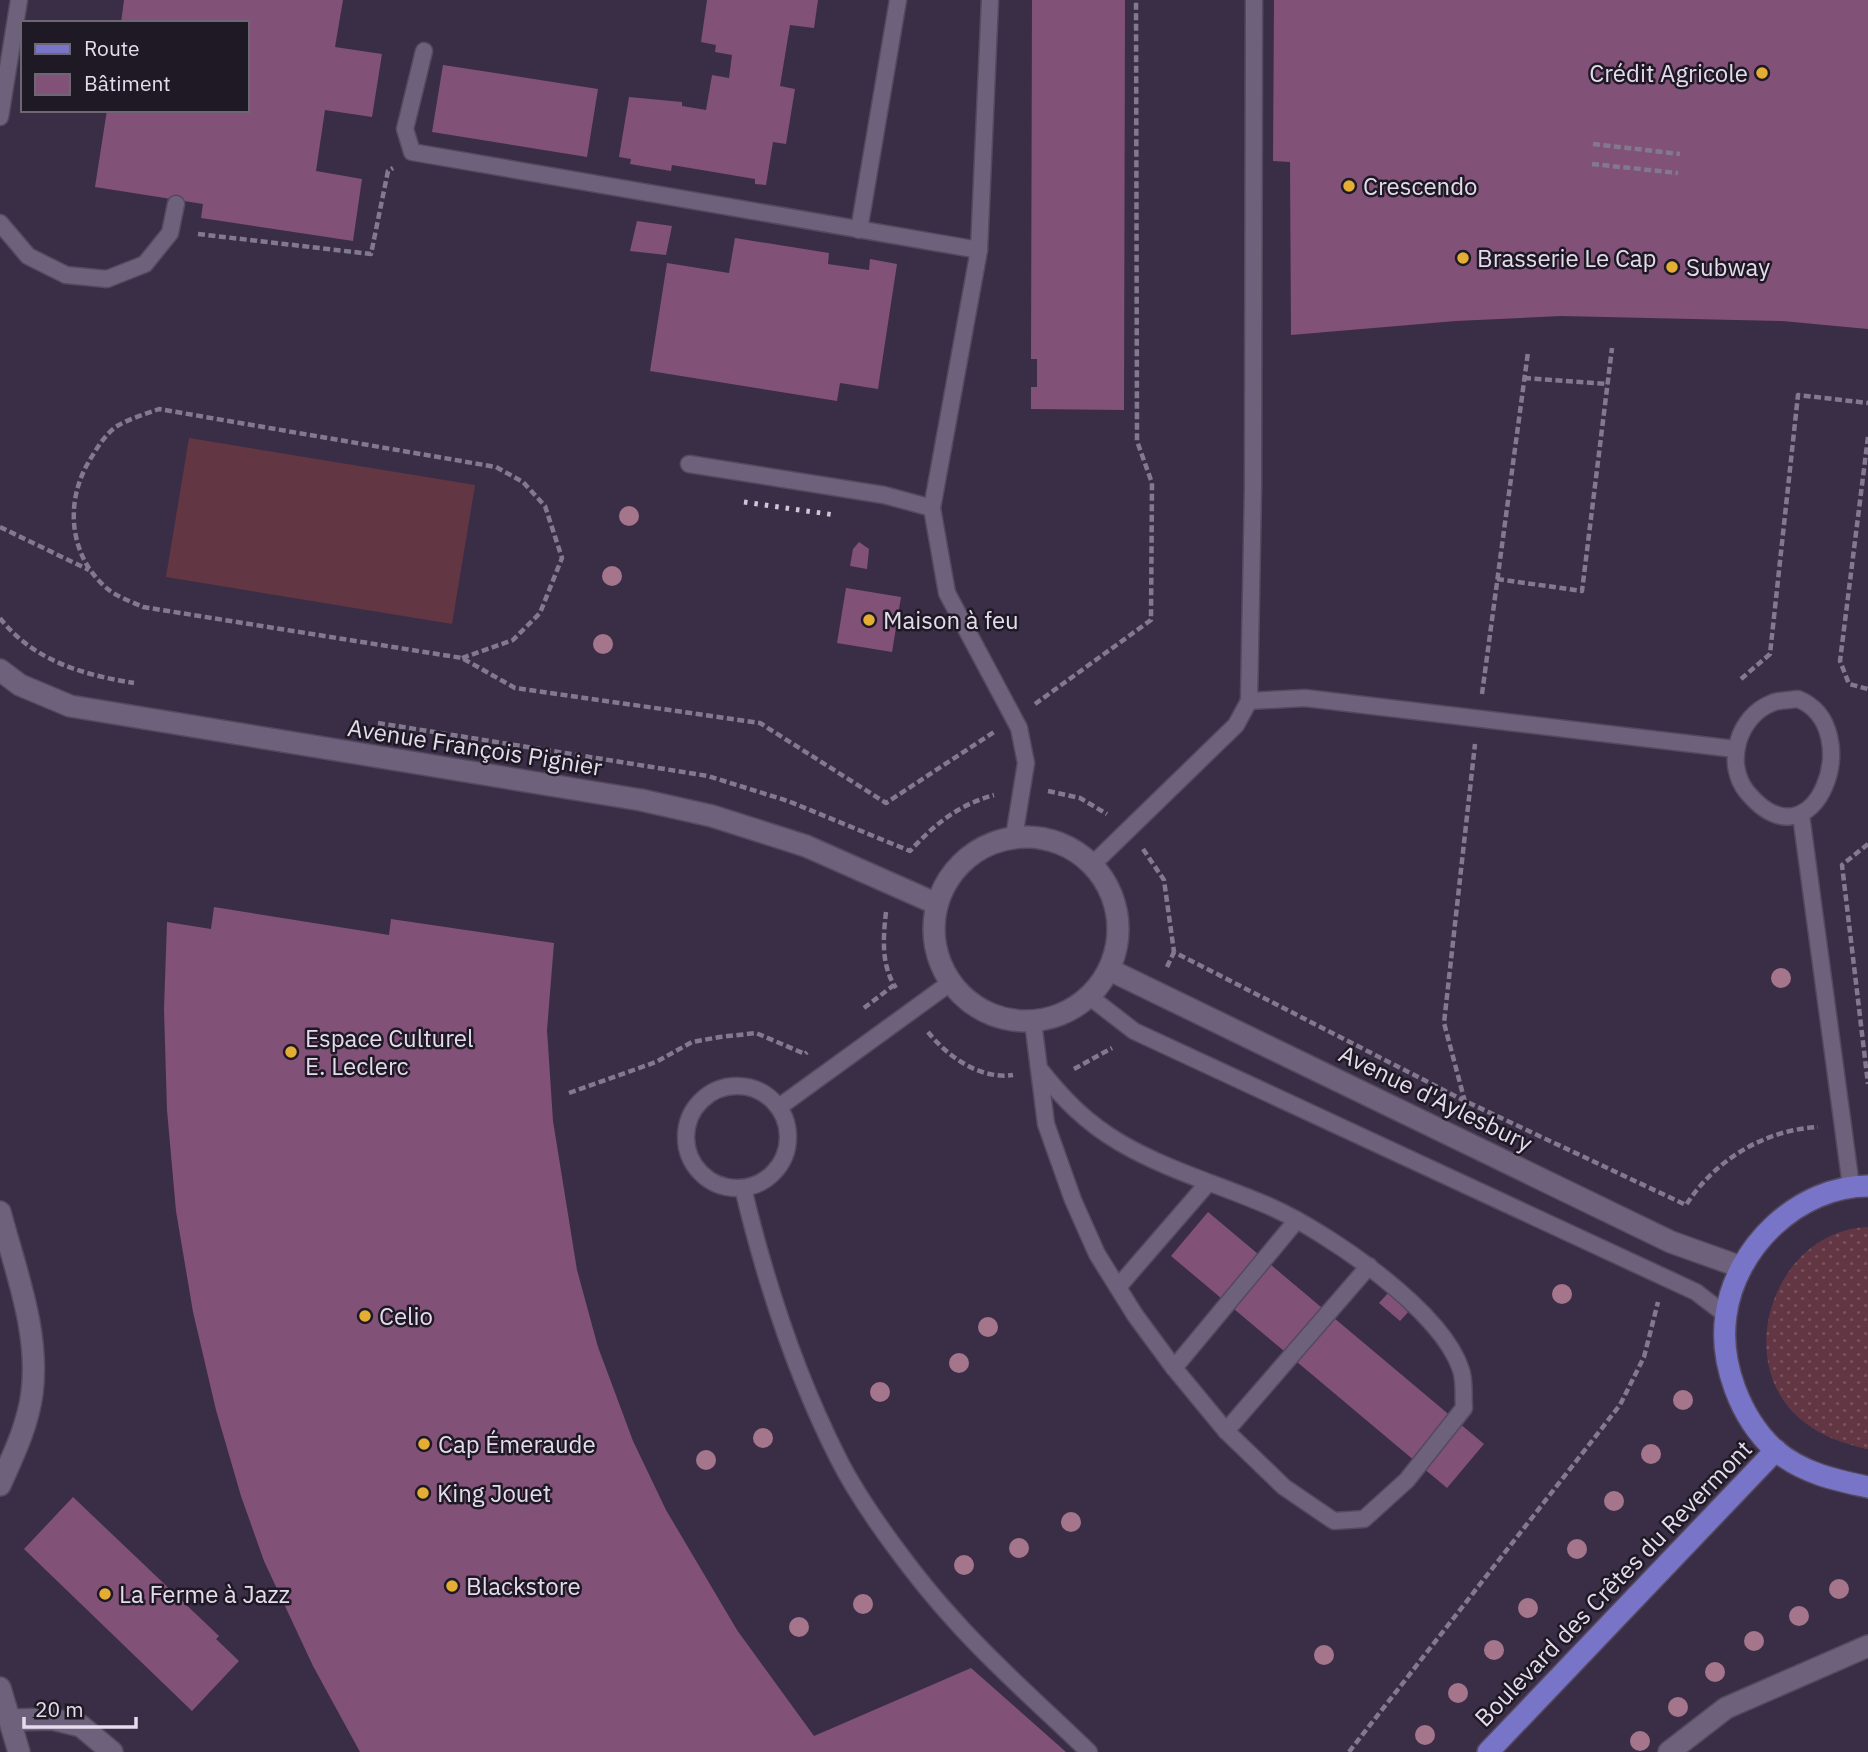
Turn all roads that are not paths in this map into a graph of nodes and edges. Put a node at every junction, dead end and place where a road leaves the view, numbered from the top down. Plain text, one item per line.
1 (19, 0) edge
2 (898, 0) edge
3 (990, 0) edge
4 (1254, 0) edge
5 (424, 51) dead end
6 (0, 117) edge
7 (176, 204) dead end
8 (0, 223) edge
9 (859, 230) junction
10 (979, 250) junction
11 (689, 464) dead end
12 (932, 508) junction
13 (0, 670) edge
14 (1248, 701) junction
15 (1840, 722) dead end
16 (1735, 749) junction
17 (1840, 793) dead end
18 (1801, 815) junction
19 (1014, 837) junction
20 (1093, 864) junction
21 (937, 904) junction
22 (1110, 970) junction
23 (950, 982) junction
24 (1090, 997) junction
25 (1033, 1022) junction
26 (1041, 1071) junction
27 (779, 1107) junction
28 (1208, 1182) junction
29 (1860, 1186) edge
30 (743, 1188) junction
31 (0, 1212) edge
32 (1297, 1220) junction
33 (1369, 1266) junction
34 (1741, 1267) junction
35 (1118, 1287) junction
36 (1726, 1315) junction
37 (1174, 1368) junction
38 (1226, 1431) junction
39 (1776, 1450) junction
40 (0, 1485) edge
41 (1868, 1487) edge
42 (1868, 1646) edge
43 (0, 1688) edge
44 (10, 1720) junction
45 (19, 1752) edge
46 (112, 1752) edge
47 (1089, 1752) edge
48 (1488, 1752) edge
49 (1669, 1752) edge

1 - 6 lane
2 - 9 lane
3 - 10 lane
4 - 14 lane
5 - 9 lane
7 - 8 lane
9 - 10 lane
10 - 12 lane
11 - 12 lane
12 - 19 lane
13 - 21 street, Avenue François Pignier
14 - 16 lane
14 - 20 lane
15 - 16 lane
16 - 18 lane
17 - 18 lane
18 - 29 lane
19 - 20 street
19 - 21 street
20 - 22 street
21 - 23 street
22 - 24 street
22 - 34 street, Avenue d'Aylesbury
23 - 25 street
23 - 27 lane
24 - 25 street
24 - 36 lane
25 - 26 lane
26 - 28 lane
26 - 35 lane
27 - 30 lane
27 - 30 lane
28 - 32 lane
28 - 35 lane
29 - 34 main road
30 - 47 lane
31 - 40 street
32 - 33 lane
32 - 37 lane
33 - 38 lane
33 - 38 lane
34 - 36 main road
35 - 37 lane
36 - 39 main road
37 - 38 lane
39 - 41 main road
39 - 48 main road, Boulevard des Crêtes du Revermont
42 - 49 street
43 - 44 street
44 - 45 street
44 - 46 street

